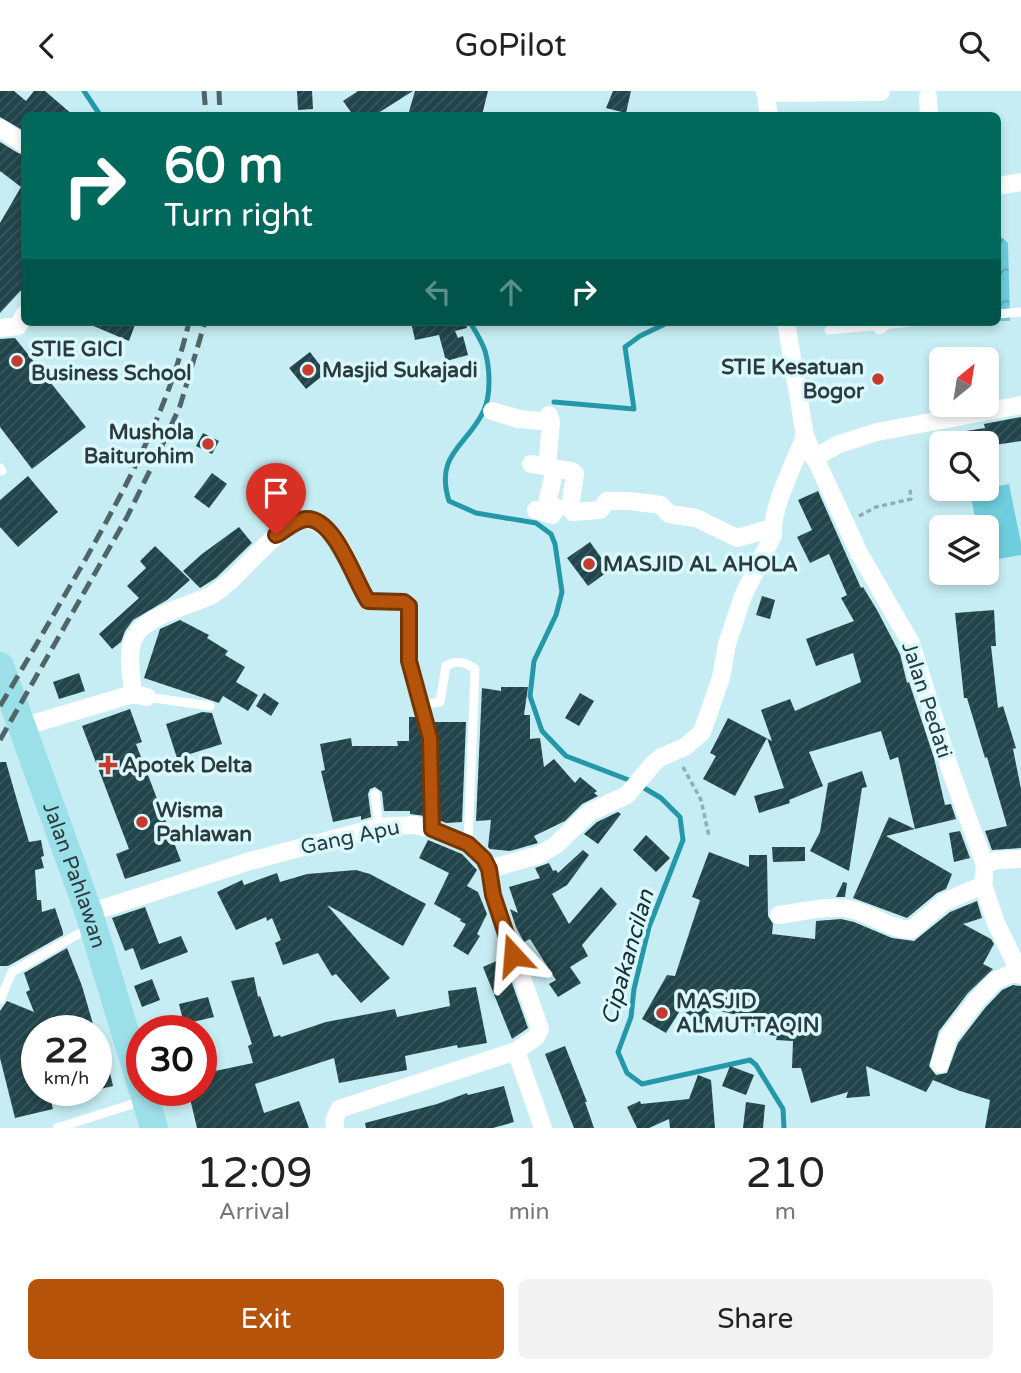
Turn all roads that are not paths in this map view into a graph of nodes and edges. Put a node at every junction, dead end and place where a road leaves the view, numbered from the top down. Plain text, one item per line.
1 (765, 92) edge
2 (880, 92) edge
3 (768, 112) edge
4 (0, 128) edge
5 (21, 142) edge
6 (1021, 182) edge
7 (1001, 185) edge
8 (1021, 312) edge
9 (1001, 314) edge
10 (21, 320) edge
11 (787, 326) edge
12 (858, 326) edge
13 (0, 328) edge
14 (829, 330) dead end
15 (1021, 405) edge
16 (492, 411) dead end
17 (805, 436) junction
18 (814, 458) junction
19 (545, 466) junction
20 (536, 510) dead end
21 (772, 528) junction
22 (368, 601) joint
23 (0, 666) edge
24 (140, 695) junction
25 (422, 705) junction
26 (210, 706) dead end
27 (20, 722) junction
28 (375, 794) dead end
29 (379, 827) junction
30 (432, 829) junction
31 (468, 844) junction
32 (1021, 859) edge
33 (985, 865) junction
34 (489, 869) junction
35 (983, 885) junction
36 (779, 915) dead end
37 (91, 921) junction
38 (1021, 974) edge
39 (0, 1000) edge
40 (126, 1036) edge
41 (516, 1051) junction
42 (940, 1064) dead end
43 (126, 1099) edge
44 (147, 1106) edge
45 (57, 1128) edge
46 (154, 1128) edge
47 (335, 1128) edge
48 (543, 1128) edge

1 - 2 street
1 - 3 street
4 - 5 street
6 - 7 street
8 - 9 lane
10 - 13 street
11 - 17 street, Jalan Pedati
12 - 14 lane
15 - 18 street
16 - 19 street
17 - 18 street, Jalan Pedati
17 - 21 street
18 - 33 street, Jalan Pedati
19 - 20 street
19 - 21 street
21 - 34 street
22 - 24 street
22 - 25 lane
23 - 27 main road, Jalan Pahlawan
24 - 26 lane
24 - 27 street
25 - 30 lane
25 - 31 lane
27 - 37 main road, Jalan Pahlawan
28 - 29 lane
29 - 30 street, Gang Apu
29 - 37 street, Gang Apu
30 - 31 street, Gang Apu
31 - 34 street, Gang Apu
32 - 33 street
33 - 35 street, Jalan Pedati
34 - 41 street, Gang Apu
35 - 36 street
35 - 38 street, Jalan Pedati
37 - 39 lane
37 - 40 main road, Jalan Pahlawan
38 - 42 street
41 - 47 street
41 - 48 street
43 - 45 lane
44 - 46 main road, Jalan Pahlawan

